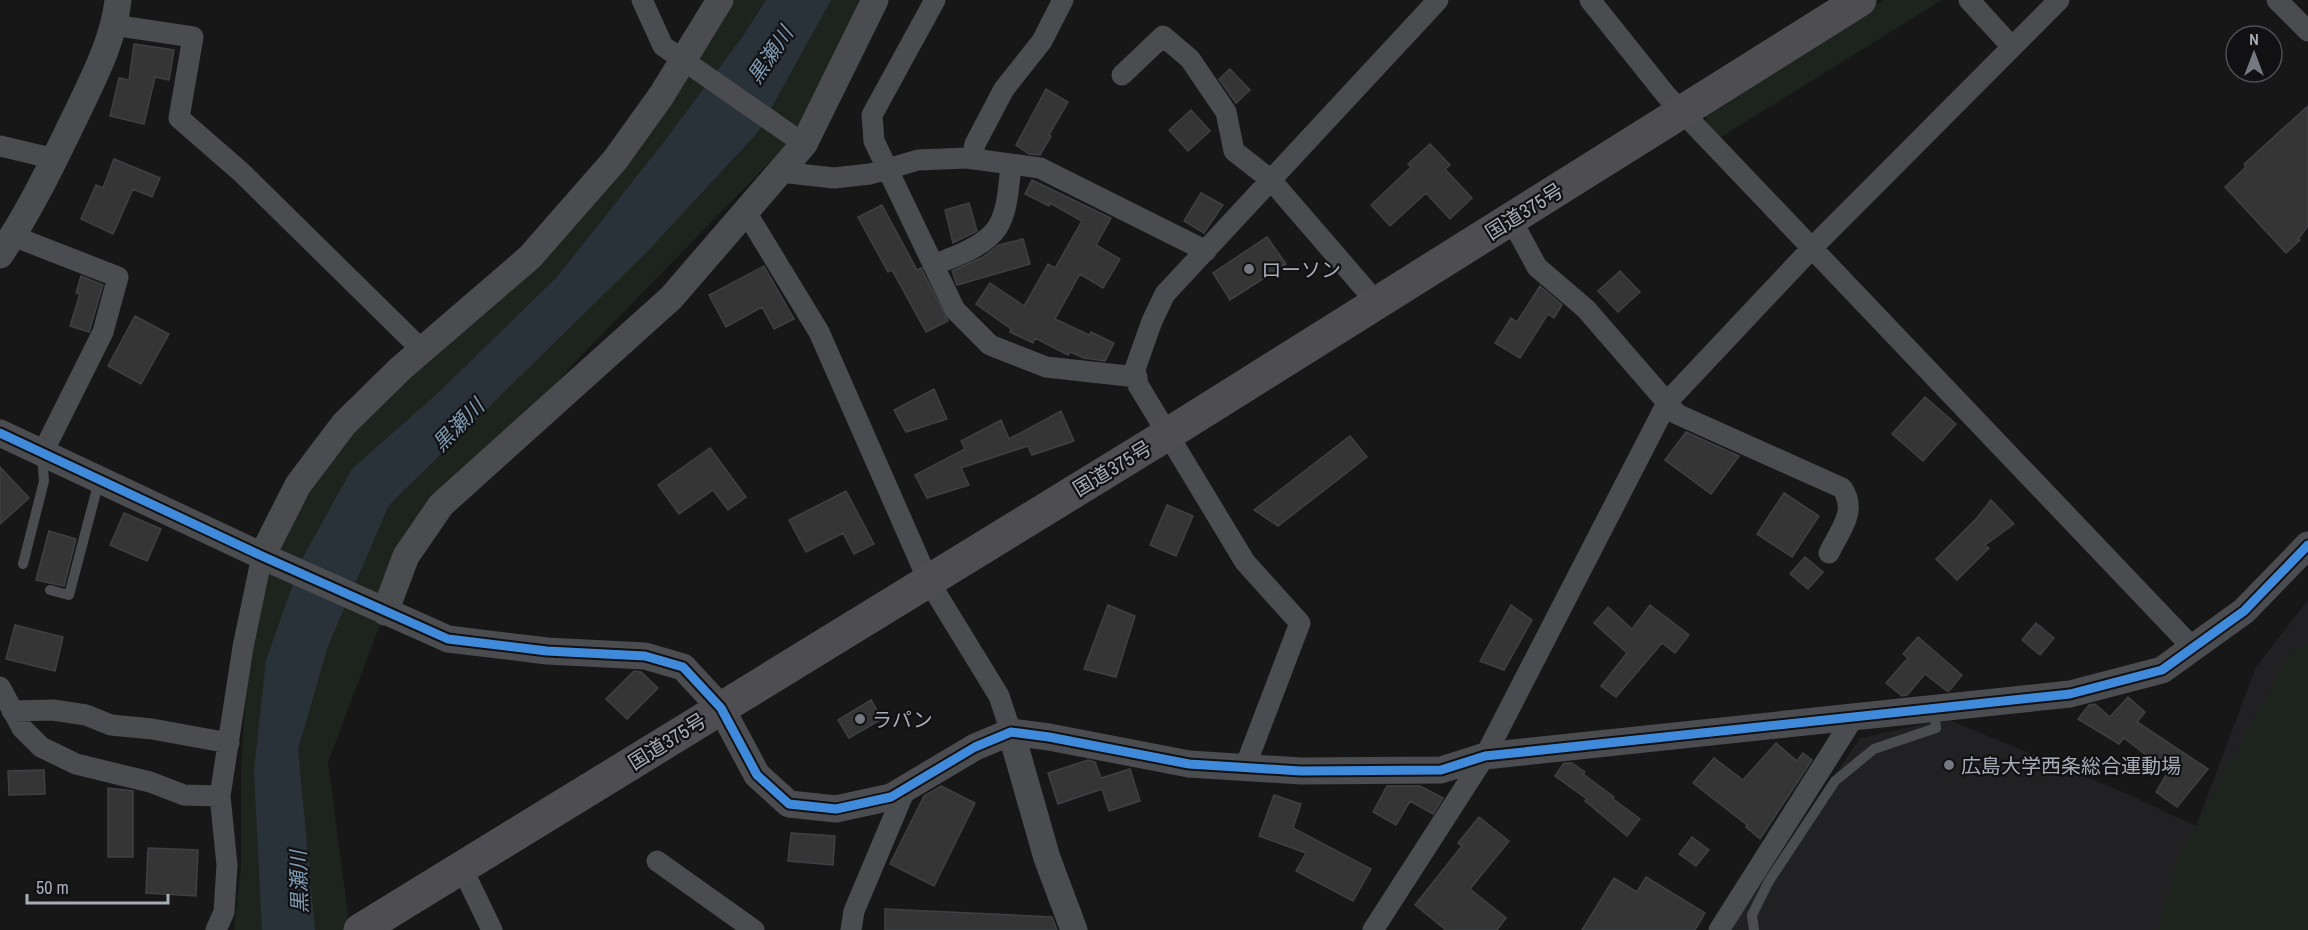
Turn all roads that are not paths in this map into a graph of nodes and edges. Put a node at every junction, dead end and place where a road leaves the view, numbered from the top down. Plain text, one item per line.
1 (642, 0) edge
2 (720, 0) edge
3 (875, 0) edge
4 (935, 0) edge
5 (1063, 0) edge
6 (1438, 0) edge
7 (1590, 0) edge
8 (1860, 0) edge
9 (1969, 0) edge
10 (2059, 0) edge
11 (2277, 0) edge
12 (114, 8) edge
13 (2308, 31) edge
14 (2012, 47) junction
15 (686, 61) junction
16 (1122, 75) dead end
17 (1682, 112) junction
18 (798, 140) junction
19 (0, 146) edge
20 (55, 159) junction
21 (972, 159) junction
22 (1011, 164) junction
23 (887, 169) junction
24 (780, 172) junction
25 (1271, 180) junction
26 (746, 212) junction
27 (1511, 219) junction
28 (6, 245) edge
29 (1812, 248) junction
30 (1206, 250) junction
31 (933, 265) junction
32 (1377, 303) junction
33 (423, 351) junction
34 (1137, 377) junction
35 (1668, 401) junction
36 (0, 433) edge
37 (1168, 434) junction
38 (42, 454) junction
39 (99, 481) junction
40 (2308, 545) edge
41 (1829, 553) dead end
42 (262, 556) junction
43 (23, 564) dead end
44 (928, 580) junction
45 (50, 590) dead end
46 (385, 612) junction
47 (2193, 648) junction
48 (0, 687) edge
49 (721, 708) junction
50 (1934, 709) junction
51 (12, 711) junction
52 (1854, 717) junction
53 (1011, 732) junction
54 (229, 743) junction
55 (1485, 756) junction
56 (1245, 767) junction
57 (905, 790) junction
58 (220, 796) junction
59 (657, 861) dead end
60 (462, 868) junction
61 (1377, 929) edge
62 (216, 930) edge
63 (360, 930) edge
64 (492, 930) edge
65 (754, 930) edge
66 (851, 930) edge
67 (1074, 930) edge
68 (1719, 930) edge
69 (1754, 930) edge

1 - 15 street
2 - 15 street
3 - 18 street
4 - 23 street
5 - 21 street
6 - 25 street
7 - 17 street
8 - 17 highway, 国道375号
9 - 14 street
10 - 14 street
11 - 13 street
12 - 20 street
12 - 33 street
14 - 29 street
15 - 18 street
15 - 33 street
16 - 25 street
17 - 27 highway, 国道375号
17 - 29 street
18 - 24 street
19 - 20 street
20 - 28 street
21 - 22 street
21 - 23 street
22 - 30 street
22 - 31 street
23 - 24 street
23 - 31 street
24 - 26 street
25 - 30 street
25 - 32 street
26 - 44 street
26 - 46 street
27 - 32 highway, 国道375号
27 - 35 street
28 - 38 street
29 - 35 street
29 - 47 street
30 - 34 street
31 - 34 street
32 - 37 highway, 国道375号
33 - 42 street
34 - 37 street
35 - 41 street
35 - 55 street
36 - 38 street
37 - 44 highway, 国道375号
37 - 56 street
38 - 39 street
38 - 43 lane
39 - 42 street
39 - 45 lane
40 - 47 street
42 - 46 street
42 - 54 street
44 - 49 highway, 国道375号
44 - 53 street
46 - 49 street
47 - 50 street
48 - 51 street
49 - 57 street
49 - 60 highway, 国道375号
50 - 52 street
50 - 69 lane
51 - 54 street
51 - 58 street
52 - 55 street
52 - 68 street
53 - 56 street
53 - 57 street
53 - 67 street
54 - 58 street
55 - 56 street
55 - 61 street
57 - 66 street
58 - 62 street
59 - 65 street
60 - 63 highway, 国道375号
60 - 64 street

